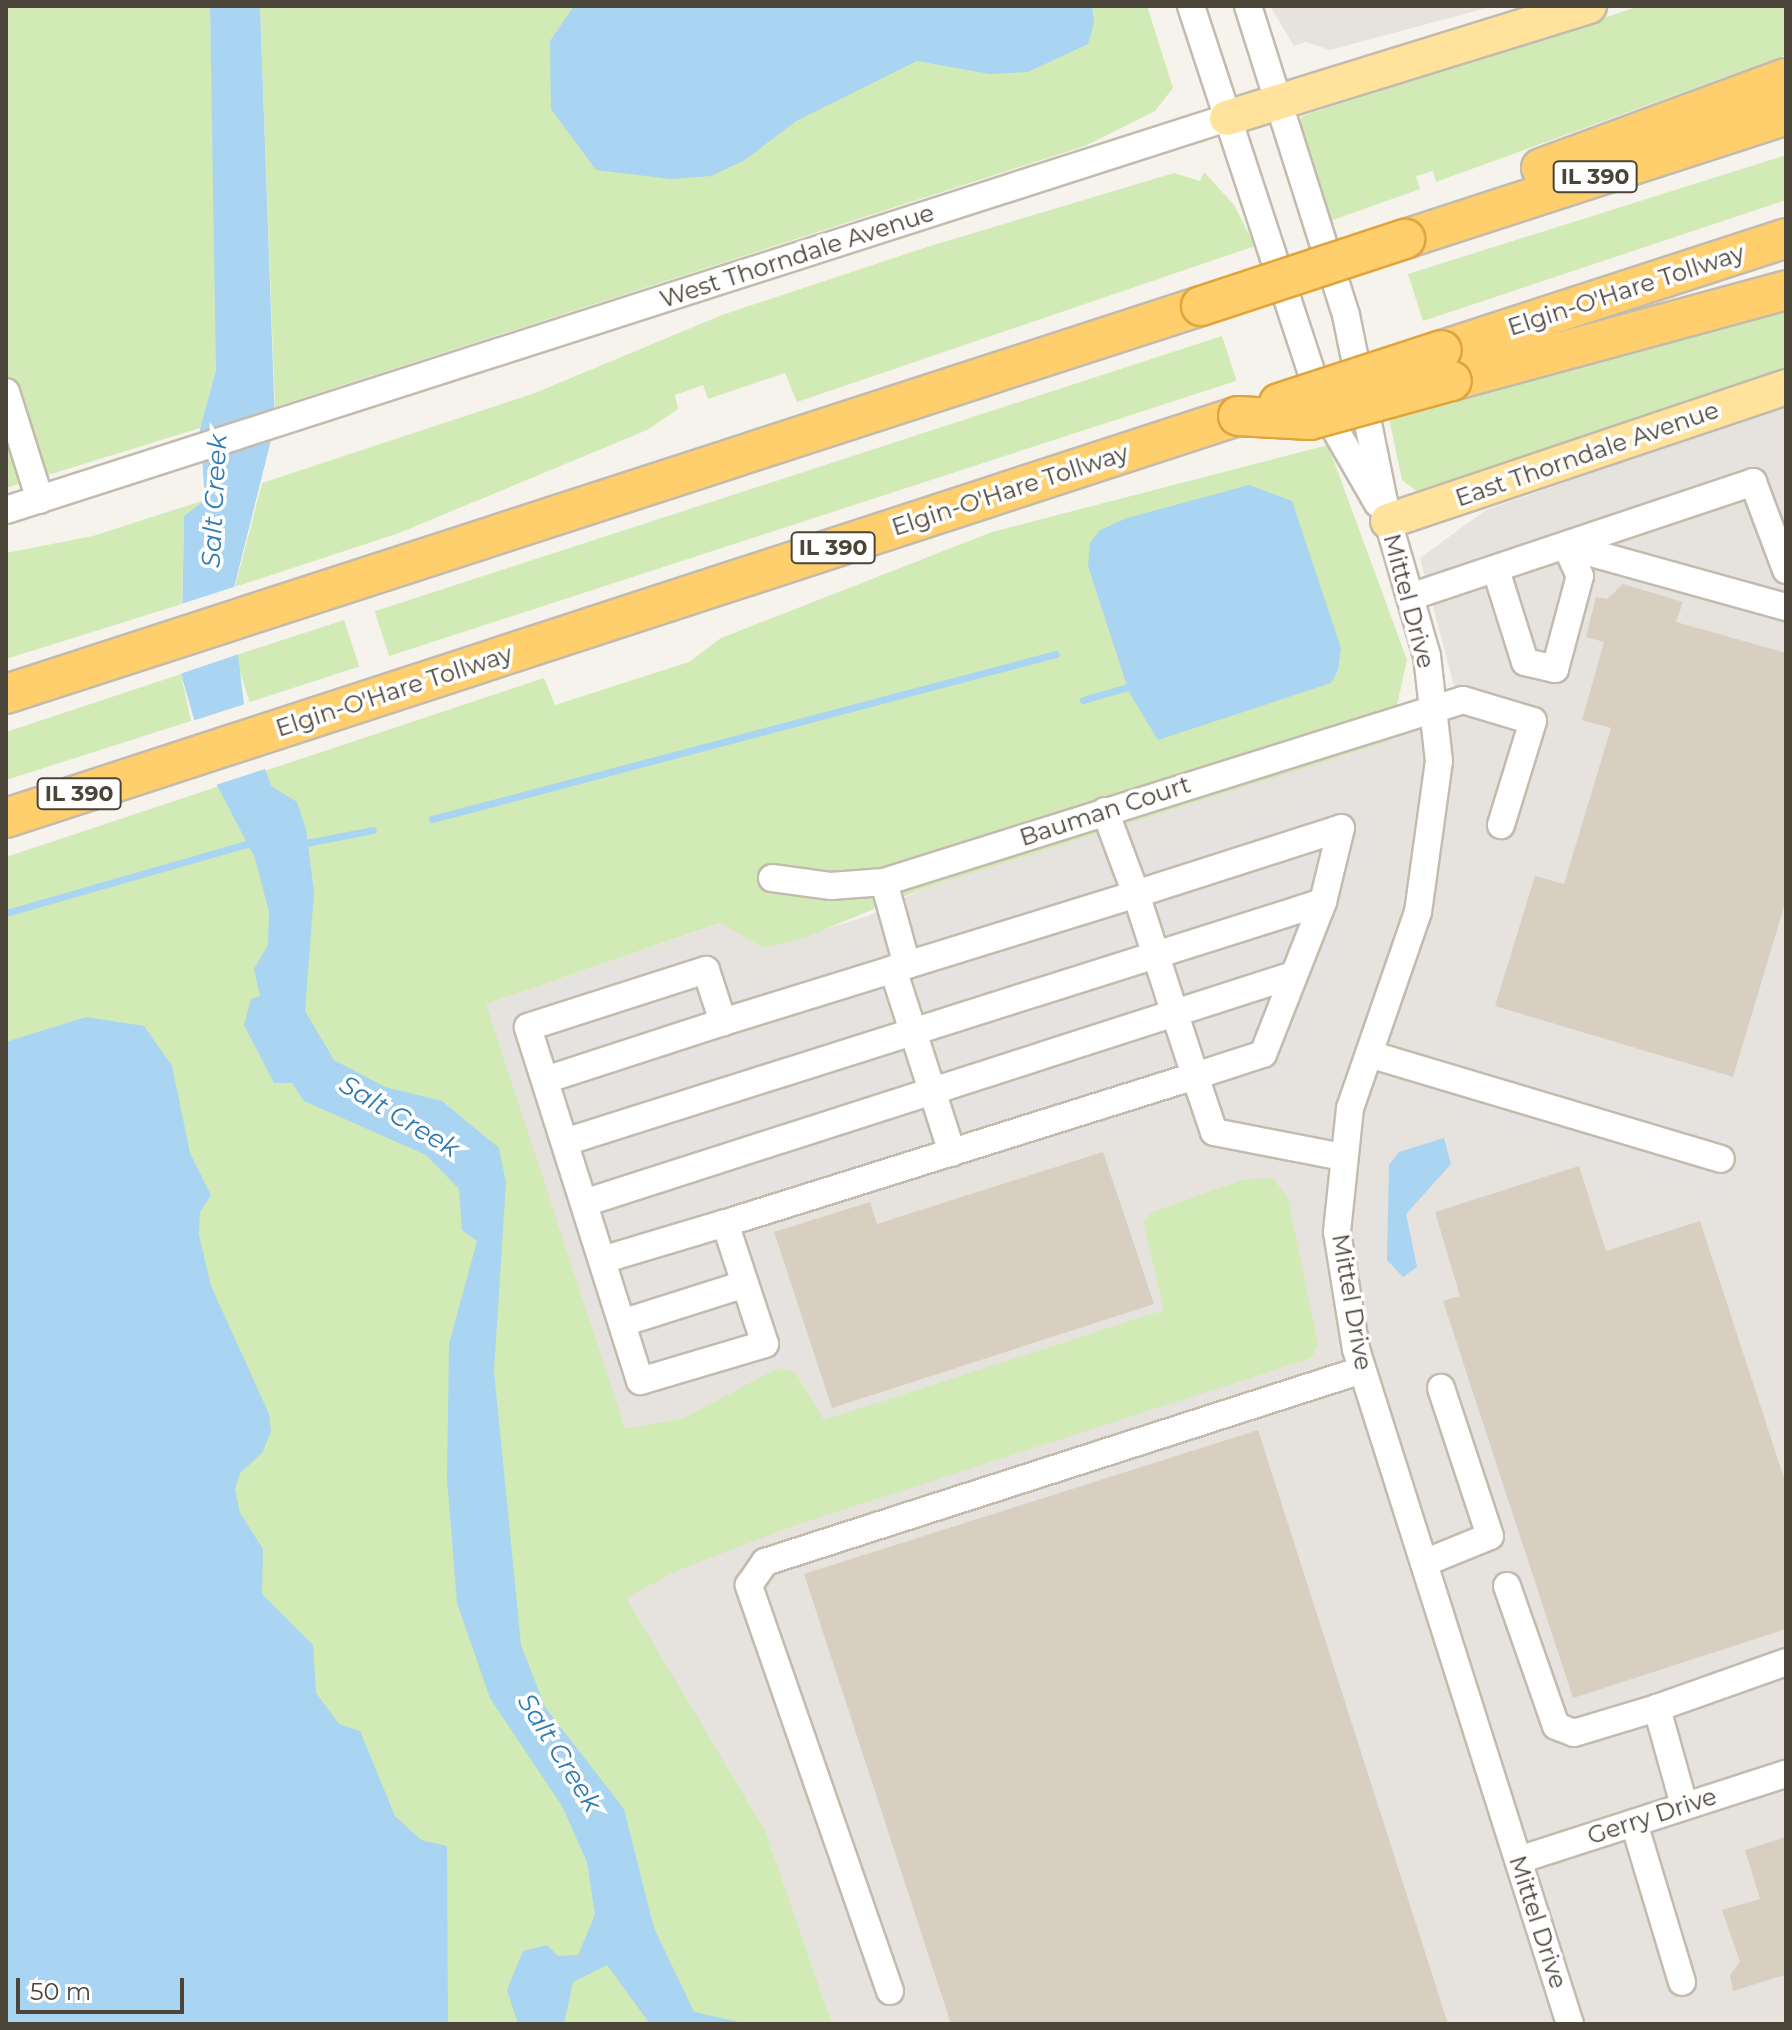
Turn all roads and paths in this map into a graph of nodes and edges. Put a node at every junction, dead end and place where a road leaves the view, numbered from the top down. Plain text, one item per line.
1 (1191, 6) edge
2 (1248, 6) edge
3 (1589, 6) edge
4 (1786, 78) edge
5 (1278, 101) junction
6 (1786, 115) edge
7 (1227, 118) junction
8 (1445, 226) junction
9 (1786, 238) edge
10 (1786, 290) edge
11 (1447, 366) junction
12 (1786, 387) edge
13 (6, 392) edge
14 (40, 500) junction
15 (6, 510) edge
16 (1388, 521) junction
17 (1566, 546) junction
18 (1496, 570) junction
19 (1786, 570) edge
20 (1410, 597) junction
21 (1786, 607) edge
22 (6, 694) edge
23 (1432, 706) junction
24 (1105, 811) junction
25 (6, 818) edge
26 (1501, 825) dead end
27 (772, 878) dead end
28 (884, 882) junction
29 (1136, 894) junction
30 (1323, 902) junction
31 (1156, 956) junction
32 (900, 967) junction
33 (1290, 976) junction
34 (1175, 1015) junction
35 (723, 1022) junction
36 (913, 1032) junction
37 (1369, 1054) junction
38 (1195, 1076) junction
39 (545, 1080) junction
40 (932, 1090) junction
41 (565, 1142) junction
42 (952, 1153) junction
43 (1343, 1157) junction
44 (1721, 1159) dead end
45 (584, 1203) junction
46 (725, 1223) junction
47 (602, 1260) junction
48 (745, 1284) junction
49 (622, 1323) junction
50 (1362, 1370) junction
51 (1441, 1388) dead end
52 (1424, 1563) junction
53 (1507, 1586) dead end
54 (1786, 1662) edge
55 (1657, 1708) junction
56 (1786, 1774) edge
57 (1684, 1805) junction
58 (1634, 1823) junction
59 (1519, 1860) junction
60 (1682, 1982) dead end
61 (890, 1991) dead end
62 (1570, 2024) edge

1 - 7 street, Mittel Drive
2 - 5 street, Mittel Drive
3 - 5 main road, West Thorndale Avenue
4 - 8 highway
5 - 7 main road, West Thorndale Avenue
5 - 16 street, Mittel Drive
6 - 8 highway, IL 390
7 - 14 street, West Thorndale Avenue
7 - 16 street, Mittel Drive
8 - 22 highway, IL 390, bridge
9 - 11 highway, Elgin-O'Hare Tollway / IL 390
10 - 11 highway
11 - 25 highway, Elgin-O'Hare Tollway / IL 390, bridge
12 - 16 main road, East Thorndale Avenue
13 - 14 street
14 - 15 street, West Thorndale Avenue
16 - 20 street, Mittel Drive
17 - 18 street
17 - 18 street
17 - 19 street
17 - 21 street
18 - 20 street
20 - 23 street, Mittel Drive
23 - 24 street, Bauman Court
23 - 26 street, Bauman Court
23 - 37 street, Mittel Drive
24 - 28 street, Bauman Court
24 - 29 street
27 - 28 street, Bauman Court
28 - 32 street
29 - 30 street
29 - 31 street
29 - 32 street
30 - 31 street
30 - 33 street
31 - 34 street
31 - 36 street
32 - 35 street
32 - 36 street
33 - 34 street
33 - 38 street
34 - 38 street
34 - 40 street
35 - 39 street
35 - 39 street
36 - 40 street
36 - 41 street
37 - 43 street, Mittel Drive
37 - 44 street
38 - 42 street
38 - 43 street
39 - 41 street
40 - 42 street
40 - 45 street
41 - 45 street
42 - 46 street
43 - 50 street, Mittel Drive
45 - 47 street
46 - 47 street
46 - 48 street
47 - 49 street
48 - 49 street
48 - 49 street
50 - 52 street, Mittel Drive
50 - 61 street
51 - 52 street
52 - 59 street, Mittel Drive
53 - 55 street
54 - 55 street
55 - 57 street
56 - 57 street, Gerry Drive
57 - 58 street, Gerry Drive
58 - 59 street, Gerry Drive
58 - 60 street
59 - 62 street, Mittel Drive

